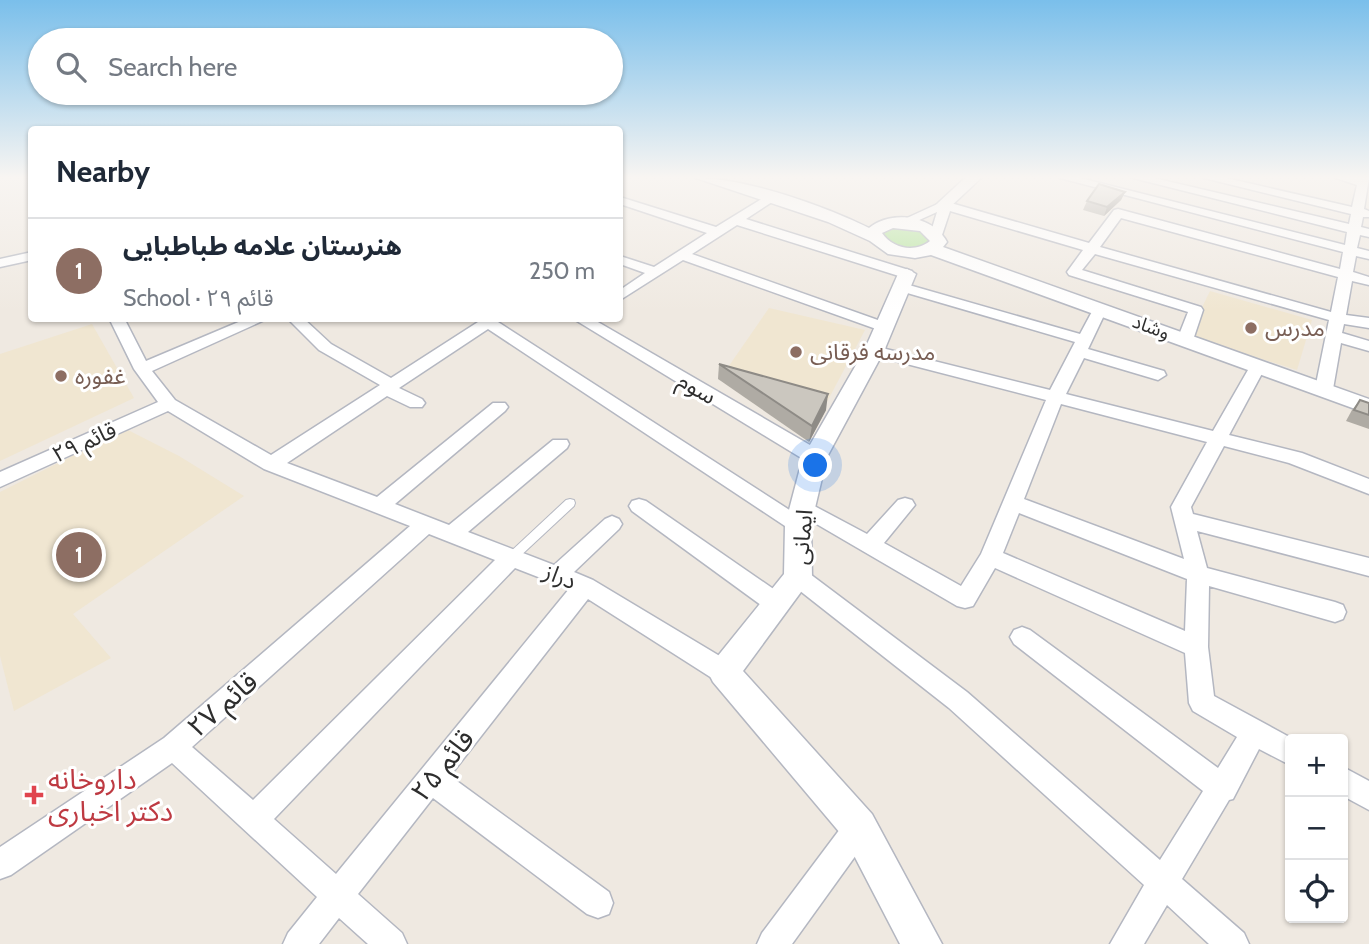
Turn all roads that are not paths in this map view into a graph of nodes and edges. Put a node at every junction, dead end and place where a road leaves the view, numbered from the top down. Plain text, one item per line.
1 (687, 222) edge
2 (733, 222) edge
3 (742, 222) edge
4 (845, 222) edge
5 (893, 222) edge
6 (941, 222) edge
7 (1000, 222) edge
8 (1111, 222) edge
9 (1152, 222) edge
10 (1238, 222) edge
11 (1324, 222) edge
12 (900, 223) junction
13 (1362, 231) edge
14 (717, 232) junction
15 (880, 242) junction
16 (931, 245) junction
17 (1091, 250) junction
18 (1350, 250) junction
19 (681, 255) junction
20 (1369, 255) edge
21 (28, 257) edge
22 (623, 261) edge
23 (0, 263) edge
24 (654, 272) junction
25 (1346, 273) junction
26 (905, 280) junction
27 (1369, 281) edge
28 (1205, 282) junction
29 (623, 294) edge
30 (1100, 309) junction
31 (1196, 310) junction
32 (1338, 318) junction
33 (118, 322) edge
34 (253, 322) edge
35 (297, 322) edge
36 (485, 322) edge
37 (491, 322) edge
38 (588, 322) edge
39 (1369, 323) edge
40 (884, 327) junction
41 (1334, 336) junction
42 (1185, 340) junction
43 (1081, 346) junction
44 (1369, 346) edge
45 (874, 351) junction
46 (1258, 366) junction
47 (142, 369) junction
48 (1158, 375) dead end
49 (389, 387) junction
50 (1324, 389) junction
51 (1056, 396) junction
52 (416, 402) dead end
53 (169, 404) junction
54 (499, 407) dead end
55 (1369, 407) edge
56 (1218, 439) junction
57 (560, 444) dead end
58 (815, 457) junction
59 (271, 464) junction
60 (0, 480) edge
61 (1369, 486) edge
62 (570, 503) dead end
63 (1013, 503) junction
64 (905, 505) dead end
65 (380, 506) junction
66 (639, 506) dead end
67 (801, 516) junction
68 (1185, 520) junction
69 (427, 523) junction
70 (612, 524) dead end
71 (453, 533) junction
72 (870, 545) junction
73 (512, 557) junction
74 (991, 557) junction
75 (1369, 567) edge
76 (557, 575) junction
77 (1198, 575) junction
78 (798, 577) junction
79 (585, 586) junction
80 (777, 604) junction
81 (1335, 612) dead end
82 (1022, 637) dead end
83 (1196, 647) junction
84 (724, 672) junction
85 (1255, 732) junction
86 (173, 747) junction
87 (1285, 749) edge
88 (431, 779) junction
89 (1348, 784) edge
90 (1223, 789) junction
91 (1369, 796) edge
92 (253, 820) junction
93 (859, 827) junction
94 (0, 864) edge
95 (1164, 883) junction
96 (337, 897) junction
97 (598, 903) dead end
98 (299, 944) edge
99 (391, 944) edge
100 (773, 944) edge
101 (922, 944) edge
102 (1126, 944) edge
103 (1233, 944) edge

1 - 14 street
2 - 14 street
3 - 26 street
4 - 15 street
5 - 12 street
6 - 16 street
7 - 17 street
8 - 17 street
9 - 25 street
10 - 18 street
11 - 13 street
12 - 15 street
12 - 16 street
13 - 18 street
14 - 19 street
15 - 16 street
15 - 26 street
16 - 26 street, ایمانی
16 - 30 street, وشاد
17 - 28 street
17 - 31 street
18 - 20 street
18 - 25 street
19 - 24 street
19 - 40 street
21 - 23 street
22 - 24 street
24 - 29 street
25 - 27 street
25 - 32 street
26 - 40 street, ایمانی
26 - 43 street
28 - 31 street
28 - 32 street
30 - 42 street, وشاد
30 - 43 street
31 - 42 street
32 - 39 street
32 - 41 street
33 - 47 street, دراز
34 - 47 street
35 - 49 street
36 - 49 street
37 - 67 street
38 - 58 street, سوم
40 - 45 street, ایمانی
41 - 44 street
41 - 50 street
42 - 46 street, وشاد
43 - 48 street
43 - 51 street
45 - 51 street
45 - 58 street, ایمانی
46 - 50 street, وشاد
46 - 56 street
47 - 53 street, دراز
49 - 52 street
49 - 59 street
50 - 55 street, وشاد
51 - 56 street
51 - 63 street
53 - 59 street, دراز
53 - 60 street, قائم ۲۹
54 - 65 street
56 - 61 street
56 - 68 street
57 - 71 street
58 - 67 street, ایمانی
59 - 65 street, دراز
62 - 73 lane
63 - 74 street
63 - 77 street
64 - 72 street
65 - 69 street, دراز
66 - 80 street
67 - 72 street
67 - 78 street, ایمانی
68 - 75 street
68 - 77 street
69 - 71 street, دراز
69 - 86 street, قائم ۲۷
70 - 76 street
71 - 73 street, دراز
72 - 74 street
73 - 76 street, دراز
73 - 92 street
74 - 83 street
76 - 79 street, دراز
77 - 81 street
77 - 83 street
78 - 80 street, ایمانی
78 - 95 street
79 - 84 street, دراز
79 - 88 street, قائم ۲۵
80 - 84 street, ایمانی
82 - 90 street
83 - 85 street
84 - 93 street, دراز
85 - 87 street
85 - 90 street
86 - 92 street
86 - 94 street, قائم ۲۷
88 - 96 street, قائم ۲۵
88 - 97 street
89 - 91 street
90 - 95 street
92 - 96 street
93 - 100 street
93 - 101 street, دراز
95 - 102 street
95 - 103 street
96 - 98 street, قائم ۲۵
96 - 99 street

